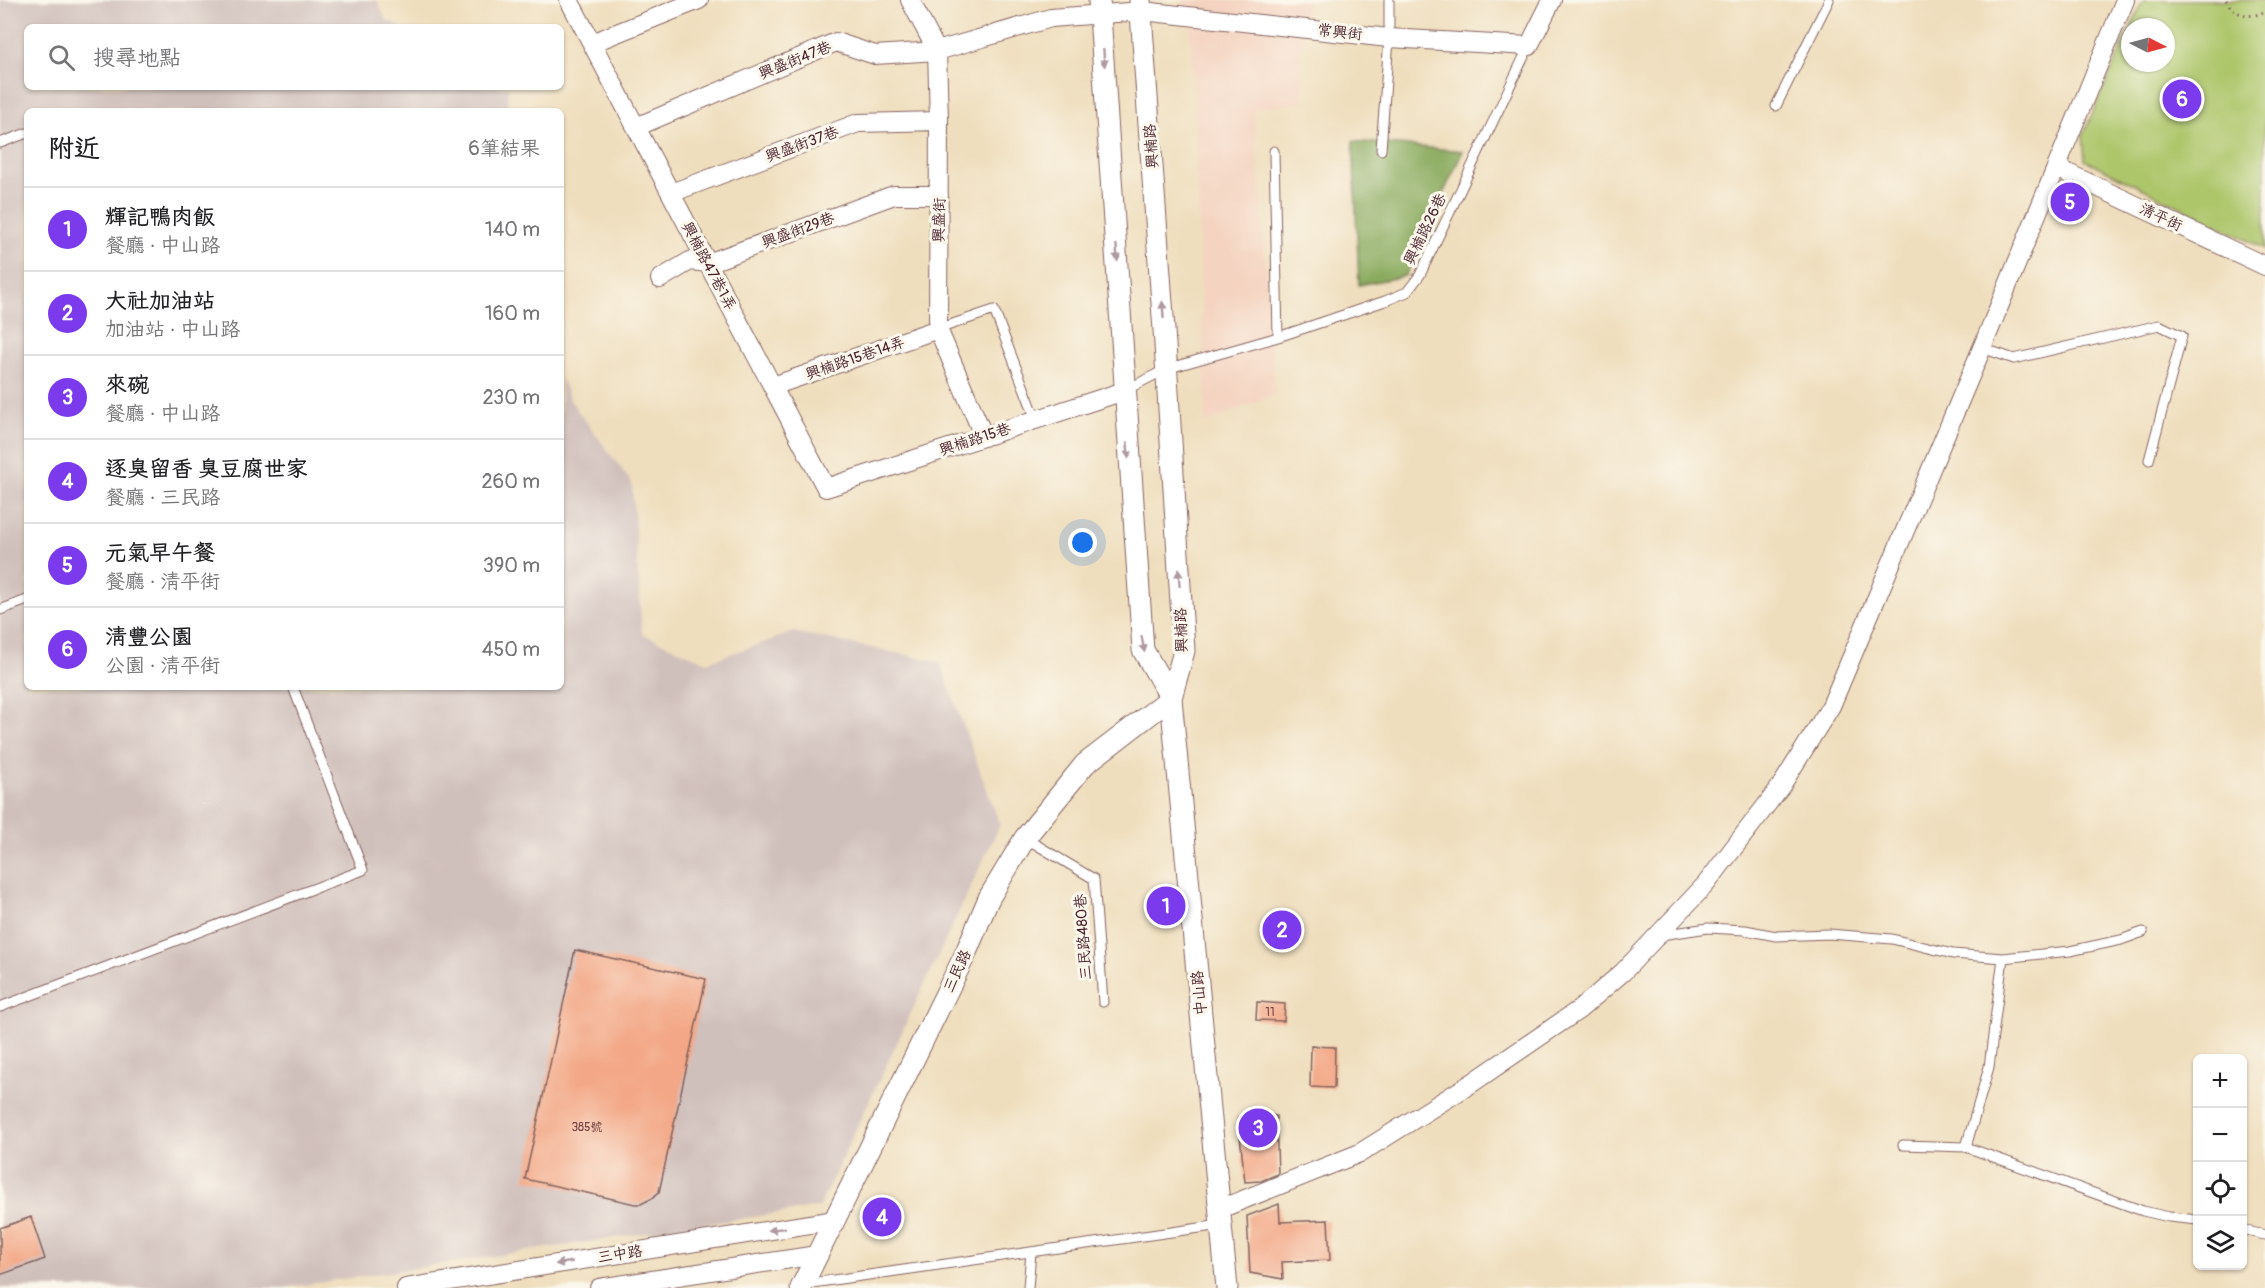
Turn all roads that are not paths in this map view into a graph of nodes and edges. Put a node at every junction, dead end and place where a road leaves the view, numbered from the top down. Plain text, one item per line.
1 (569, 0) edge
2 (699, 0) edge
3 (909, 0) edge
4 (1389, 0) edge
5 (1552, 0) edge
6 (1829, 0) edge
7 (2125, 0) edge
8 (1141, 5) edge
9 (1100, 7) edge
10 (1389, 38) junction
11 (592, 43) junction
12 (1529, 46) junction
13 (937, 51) junction
14 (1776, 106) dead end
15 (939, 122) junction
16 (636, 127) junction
17 (24, 134) edge
18 (0, 143) edge
19 (1381, 150) dead end
20 (1274, 152) dead end
21 (2057, 168) junction
22 (671, 193) junction
23 (939, 195) junction
24 (708, 263) junction
25 (2265, 266) edge
26 (660, 279) dead end
27 (938, 329) junction
28 (1278, 337) junction
29 (1982, 348) junction
30 (1166, 369) junction
31 (773, 386) junction
32 (1124, 391) junction
33 (1036, 419) junction
34 (984, 437) junction
35 (2149, 460) dead end
36 (826, 488) joint
37 (24, 601) edge
38 (0, 610) edge
39 (294, 690) edge
40 (1172, 698) junction
41 (1025, 838) junction
42 (2143, 932) dead end
43 (1656, 936) junction
44 (2003, 958) junction
45 (1102, 1002) dead end
46 (0, 1007) edge
47 (1903, 1145) dead end
48 (1966, 1148) junction
49 (1220, 1217) junction
50 (2193, 1219) edge
51 (835, 1220) junction
52 (2247, 1231) edge
53 (2265, 1236) edge
54 (1031, 1252) junction
55 (817, 1255) junction
56 (802, 1286) edge
57 (406, 1288) edge
58 (598, 1288) edge
59 (1028, 1288) edge
60 (1227, 1288) edge

1 - 11 street, 興楠路47巷1弄
2 - 11 street
3 - 13 street, 興盛街
4 - 10 lane
5 - 12 street
6 - 14 lane
7 - 21 street
8 - 9 street, 常興街
8 - 10 street, 常興街
30 -> 8 street, 興楠路
9 - 13 street, 興盛街47巷
9 -> 32 street
10 - 12 street, 常興街
10 - 19 lane
11 - 16 street, 興楠路47巷1弄
12 - 28 lane, 興楠路26巷
13 - 15 street, 興盛街
13 - 16 street, 興盛街47巷
15 - 22 street, 興盛街37巷
15 - 23 street, 興盛街
16 - 22 street, 興楠路47巷1弄
17 - 18 lane
20 - 28 lane
21 - 25 street, 清平街
21 - 29 street
22 - 24 street, 興楠路47巷1弄
23 - 24 street, 興盛街29巷
23 - 27 street, 興盛街
24 - 26 street, 興盛街29巷
24 - 31 street, 興楠路47巷1弄
27 - 31 street, 興楠路15巷14弄
27 - 33 lane
27 - 34 street, 興盛街
28 - 30 lane, 興楠路26巷
29 - 35 lane
29 - 43 street
30 - 32 lane, 興楠路26巷
40 -> 30 street, 興楠路
31 - 36 street, 興楠路47巷1弄
32 - 33 street, 興楠路15巷
32 -> 40 street
33 - 34 street, 興楠路15巷
34 - 36 street, 興楠路15巷
37 - 38 lane
39 - 46 lane
40 - 41 street, 三民路
40 - 49 street, 中山路
41 - 45 lane, 三民路480巷
41 - 51 street, 三民路
42 - 44 lane
43 - 44 lane
43 - 49 street
44 - 48 lane
47 - 48 lane
48 - 50 lane
49 - 54 lane
49 - 60 street, 中山路
51 - 55 street, 三民路
51 -> 57 street, 三中路
52 - 53 lane
54 - 56 lane
54 - 59 lane
55 - 56 street, 三民路
55 - 58 street

